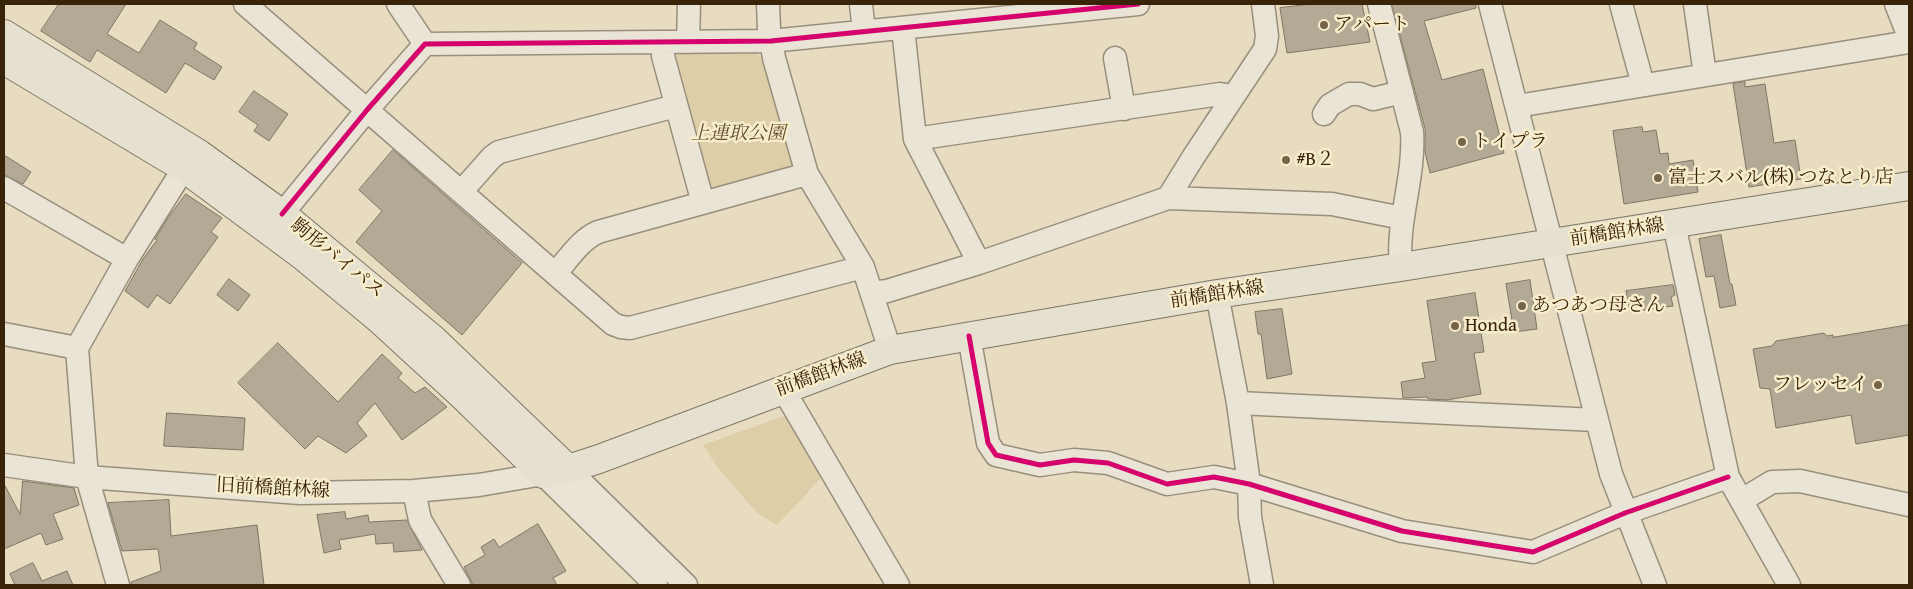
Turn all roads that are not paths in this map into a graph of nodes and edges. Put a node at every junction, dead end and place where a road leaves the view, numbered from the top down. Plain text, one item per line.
1 (248, 4) edge
2 (398, 4) edge
3 (689, 4) edge
4 (768, 4) edge
5 (860, 4) edge
6 (1138, 4) edge
7 (1263, 4) edge
8 (1379, 4) edge
9 (1490, 4) edge
10 (1621, 4) edge
11 (1695, 4) edge
12 (1896, 4) edge
13 (1115, 5) edge
14 (903, 28) junction
15 (864, 32) junction
16 (4, 34) edge
17 (1909, 37) edge
18 (771, 41) junction
19 (663, 42) junction
20 (688, 42) junction
21 (1909, 42) edge
22 (425, 44) junction
23 (1116, 58) dead end
24 (4, 60) edge
25 (1705, 75) junction
26 (1643, 85) junction
27 (1233, 96) junction
28 (1404, 99) junction
29 (676, 106) junction
30 (1517, 106) junction
31 (1124, 109) junction
32 (367, 110) junction
33 (1324, 114) dead end
34 (915, 139) junction
35 (184, 168) junction
36 (807, 174) junction
37 (1909, 186) edge
38 (4, 188) edge
39 (462, 192) junction
40 (1168, 198) junction
41 (703, 203) junction
42 (282, 214) junction
43 (1402, 218) junction
44 (1674, 224) junction
45 (1552, 244) junction
46 (128, 260) junction
47 (979, 263) junction
48 (863, 266) junction
49 (1401, 267) junction
50 (556, 273) junction
51 (872, 293) junction
52 (1218, 294) junction
53 (4, 334) edge
54 (969, 336) junction
55 (77, 348) junction
56 (890, 350) junction
57 (783, 389) junction
58 (1238, 403) junction
59 (1596, 420) junction
60 (4, 465) edge
61 (555, 472) junction
62 (87, 477) junction
63 (1728, 478) junction
64 (1249, 484) junction
65 (414, 491) junction
66 (1742, 500) junction
67 (1909, 505) edge
68 (1625, 513) junction
69 (118, 585) edge
70 (459, 585) edge
71 (656, 585) edge
72 (686, 585) edge
73 (898, 585) edge
74 (1262, 585) edge
75 (1655, 585) edge
76 (1790, 585) edge

1 - 32 street
2 - 22 street
3 - 20 street
4 - 18 street
5 - 15 street
6 - 13 street
7 - 27 street
8 - 28 street
9 - 30 street
10 - 26 street
11 - 25 street
12 - 17 street
13 - 14 street
14 - 15 street
14 - 34 street
15 - 18 street
16 - 42 main road, 駒形バイパス
18 - 20 street
18 - 36 street
19 - 20 street
19 - 22 street
19 - 29 street
21 - 25 street
22 - 32 street
23 - 31 street
24 - 35 main road, 駒形バイパス
25 - 26 street
26 - 30 street
27 - 31 street
27 - 40 street
28 - 33 street
28 - 43 street
29 - 39 street
29 - 41 street
30 - 45 street
31 - 34 street
32 - 39 street
32 - 42 street
34 - 47 street
35 - 46 street
35 - 61 main road, 駒形バイパス
36 - 41 street
36 - 48 street
37 - 44 main road, 前橋館林線
38 - 46 street
39 - 50 street
40 - 43 street
40 - 47 street
41 - 50 street
42 - 61 main road, 駒形バイパス
43 - 49 street
44 - 45 main road, 前橋館林線
44 - 63 street
45 - 49 main road, 前橋館林線
45 - 59 street
46 - 55 street
47 - 51 street
48 - 50 street
48 - 51 street
49 - 52 main road, 前橋館林線
51 - 56 street
52 - 54 main road, 前橋館林線
52 - 58 street
53 - 55 street
54 - 56 main road, 前橋館林線
54 - 64 street
55 - 62 street
56 - 57 main road, 前橋館林線
57 - 61 main road, 前橋館林線
57 - 73 street
58 - 59 street
58 - 64 street
59 - 68 street
60 - 62 street, 旧前橋館林線
61 - 65 street, 旧前橋館林線
61 - 71 street
61 - 72 street
62 - 65 street, 旧前橋館林線
62 - 69 street
63 - 66 street
63 - 68 street
64 - 68 street
64 - 74 street
65 - 70 street
66 - 67 street
66 - 76 street
68 - 75 street

